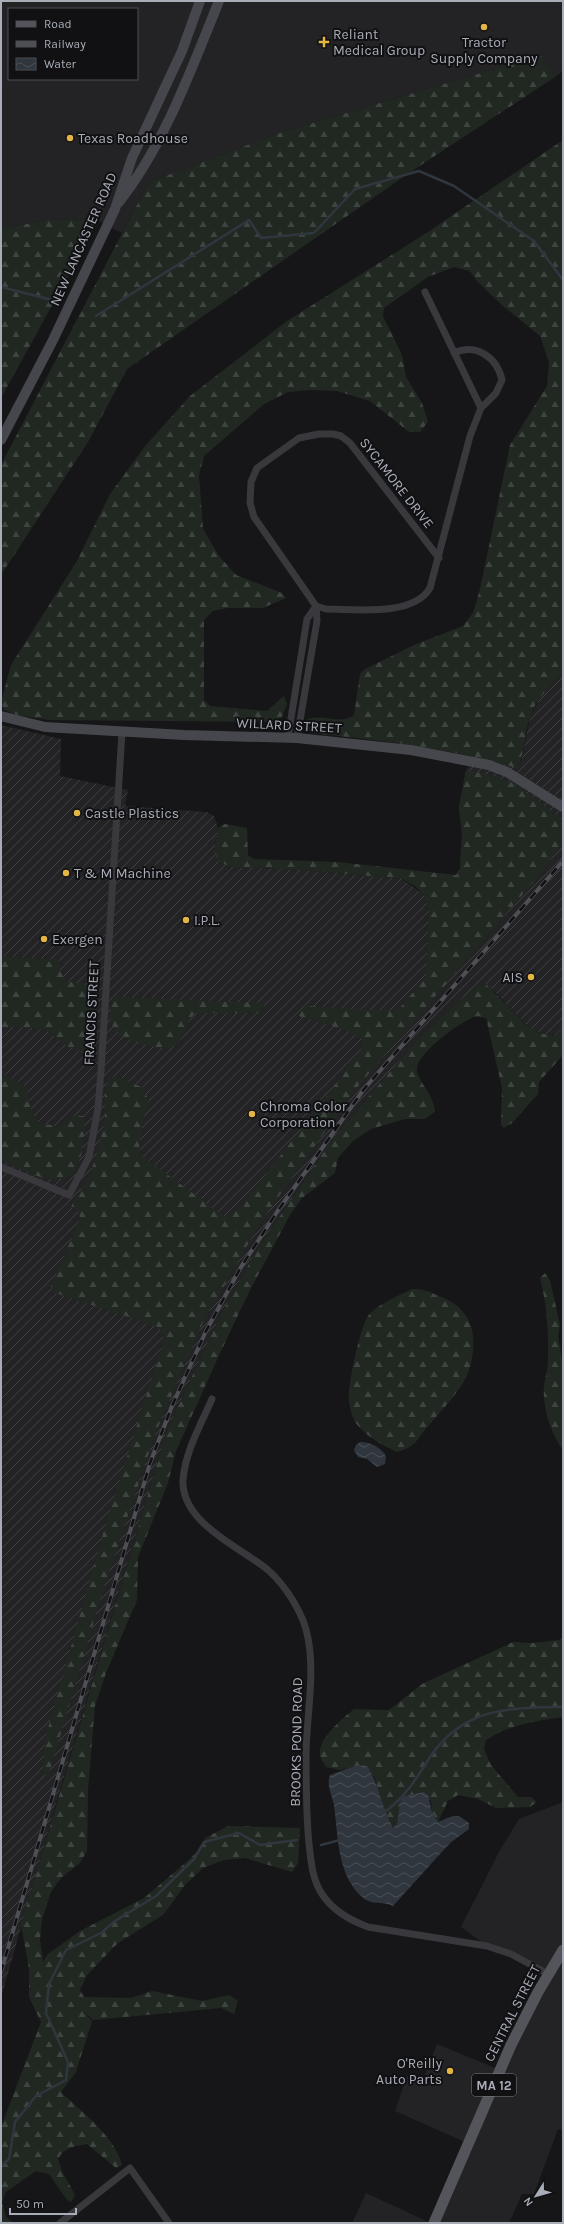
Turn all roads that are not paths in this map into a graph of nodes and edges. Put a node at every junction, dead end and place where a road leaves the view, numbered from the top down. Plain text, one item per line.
1 (200, 1) edge
2 (219, 1) edge
3 (114, 209) junction
4 (425, 292) dead end
5 (454, 353) junction
6 (481, 408) junction
7 (1, 440) edge
8 (439, 558) junction
9 (316, 606) junction
10 (1, 716) edge
11 (122, 732) junction
12 (292, 738) junction
13 (563, 807) edge
14 (1, 1167) edge
15 (212, 1399) dead end
16 (563, 1950) edge
17 (548, 1974) junction
18 (60, 2223) edge
19 (169, 2223) edge
20 (434, 2223) edge

1 - 3 main road, NEW LANCASTER ROAD
2 - 3 main road
3 - 7 main road, NEW LANCASTER ROAD
4 - 5 street
5 - 6 street
5 - 6 street
6 - 8 street
8 - 9 street
8 - 9 street, SYCAMORE DRIVE
9 - 12 street
9 - 12 street
10 - 11 main road, WILLARD STREET
11 - 12 main road, WILLARD STREET
11 - 14 street, FRANCIS STREET
12 - 13 main road, WILLARD STREET
15 - 17 street, BROOKS POND ROAD
16 - 17 main road, CENTRAL STREET / MA 12
17 - 20 main road, CENTRAL STREET / MA 12
18 - 19 street

